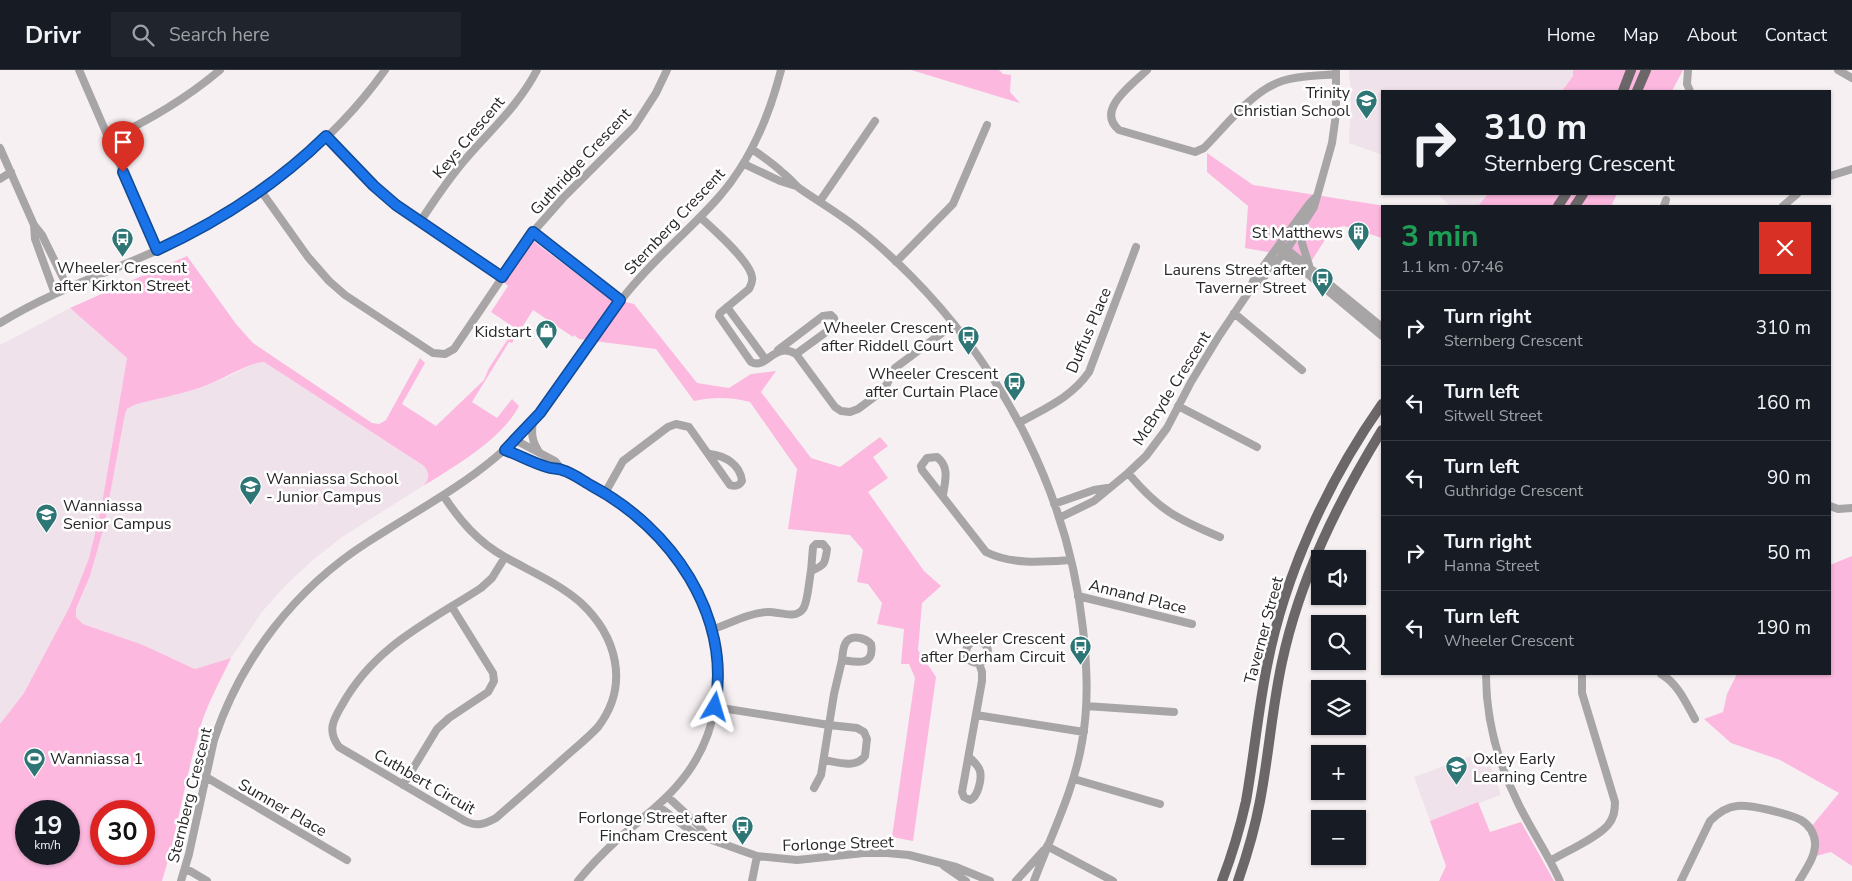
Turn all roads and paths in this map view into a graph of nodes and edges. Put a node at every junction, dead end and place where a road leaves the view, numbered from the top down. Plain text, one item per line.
1 (79, 70) edge
2 (220, 70) edge
3 (385, 70) edge
4 (537, 70) edge
5 (666, 70) edge
6 (781, 70) edge
7 (1147, 70) edge
8 (1631, 70) edge
9 (1646, 70) edge
10 (1688, 70) edge
11 (1838, 70) edge
12 (1336, 72) edge
13 (1852, 78) edge
14 (1623, 90) edge
15 (1638, 90) edge
16 (1690, 90) edge
17 (874, 121) dead end
18 (987, 124) dead end
19 (326, 136) junction
20 (109, 140) junction
21 (0, 148) edge
22 (752, 149) junction
23 (744, 164) junction
24 (1852, 169) edge
25 (11, 172) junction
26 (1831, 176) edge
27 (0, 179) edge
28 (798, 186) junction
29 (261, 191) junction
30 (1796, 195) edge
31 (820, 201) junction
32 (1313, 203) junction
33 (1784, 205) edge
34 (700, 217) junction
35 (420, 222) junction
36 (1303, 224) junction
37 (34, 225) junction
38 (533, 232) junction
39 (1136, 247) dead end
40 (1282, 249) junction
41 (157, 250) junction
42 (896, 262) junction
43 (1306, 268) junction
44 (1267, 273) junction
45 (502, 277) junction
46 (68, 288) junction
47 (1248, 293) junction
48 (55, 294) junction
49 (620, 300) junction
50 (727, 307) junction
51 (1234, 313) junction
52 (0, 323) edge
53 (954, 324) junction
54 (1381, 326) edge
55 (1381, 335) edge
56 (774, 353) junction
57 (796, 354) junction
58 (766, 360) junction
59 (1302, 370) dead end
60 (1178, 406) junction
61 (1381, 406) edge
62 (533, 421) junction
63 (1019, 422) junction
64 (1381, 432) edge
65 (515, 440) junction
66 (1257, 447) dead end
67 (505, 450) junction
68 (710, 454) junction
69 (542, 455) junction
70 (562, 470) junction
71 (1128, 473) junction
72 (1107, 488) junction
73 (605, 493) junction
74 (443, 495) junction
75 (943, 495) junction
76 (1054, 504) junction
77 (1831, 506) edge
78 (1852, 508) edge
79 (1059, 518) junction
80 (1220, 536) dead end
81 (505, 558) junction
82 (1071, 560) junction
83 (811, 571) dead end
84 (1078, 596) junction
85 (452, 607) junction
86 (1192, 624) dead end
87 (712, 630) junction
88 (842, 660) dead end
89 (979, 663) dead end
90 (1486, 675) edge
91 (1582, 675) edge
92 (1663, 675) edge
93 (1086, 706) junction
94 (715, 707) junction
95 (1174, 712) dead end
96 (976, 715) junction
97 (1695, 719) dead end
98 (829, 725) junction
99 (1084, 732) junction
100 (970, 758) junction
101 (824, 760) junction
102 (206, 777) junction
103 (1074, 779) junction
104 (403, 785) junction
105 (814, 788) dead end
106 (668, 797) junction
107 (1160, 804) dead end
108 (658, 806) junction
109 (709, 838) junction
110 (1047, 846) junction
111 (757, 856) junction
112 (347, 860) dead end
113 (1550, 861) junction
114 (940, 864) junction
115 (185, 868) junction
116 (181, 881) edge
117 (207, 881) edge
118 (578, 881) edge
119 (752, 881) edge
120 (966, 881) edge
121 (990, 881) edge
122 (1016, 881) edge
123 (1034, 881) edge
124 (1113, 881) edge
125 (1222, 881) edge
126 (1238, 881) edge
127 (1560, 881) edge
128 (1681, 881) edge
129 (1799, 881) edge

1 - 20 street
2 - 20 street
3 - 19 street
4 - 35 street, Keys Crescent
5 - 38 street, Guthridge Crescent
6 - 22 street, Sternberg Crescent
7 - 12 street
8 - 14 main road
9 - 15 main road
10 - 16 street
11 - 13 street
12 - 32 street, McBryde Crescent
17 - 31 street
18 - 42 street
19 - 29 street
19 - 35 street
20 - 41 street
21 - 25 street
22 - 23 street, Sternberg Crescent
22 - 28 street
23 - 28 street
23 - 34 street, Sternberg Crescent
24 - 26 street
25 - 27 street
25 - 37 street
28 - 31 street
29 - 41 street
29 - 45 street, Guthridge Crescent
30 - 33 street
31 - 42 street
32 - 36 street, McBryde Crescent
32 - 40 street, McBryde Crescent
34 - 49 street, Sternberg Crescent
34 - 50 street
35 - 45 street
36 - 40 street, McBryde Crescent
36 - 43 street
37 - 46 street
37 - 48 street
38 - 45 street, Guthridge Crescent
38 - 49 street
39 - 63 street, Duffus Place
40 - 43 street
40 - 44 street, McBryde Crescent
40 - 47 street, McBryde Crescent
41 - 46 street
42 - 53 street
43 - 44 street
43 - 54 street
43 - 55 street
44 - 47 street, McBryde Crescent
46 - 48 street
47 - 51 street, McBryde Crescent
48 - 52 street
49 - 62 street, Sternberg Crescent
50 - 58 street
50 - 58 street
51 - 59 street
51 - 60 street, McBryde Crescent
53 - 57 street
53 - 63 street
56 - 57 street
56 - 57 street
56 - 58 street
60 - 66 street
60 - 71 street, McBryde Crescent
61 - 125 main road, Taverner Street
62 - 65 street, Sternberg Crescent
62 - 69 street
63 - 76 street
64 - 126 main road, Taverner Street
65 - 67 street, Sternberg Crescent
65 - 69 street
67 - 70 street
67 - 74 street, Sternberg Crescent
68 - 68 street
68 - 73 street
69 - 70 street
70 - 73 street
71 - 72 street, McBryde Crescent
71 - 80 street
72 - 76 street, McBryde Crescent
72 - 79 street, McBryde Crescent
73 - 87 street
74 - 81 street, Cuthbert Circuit
74 - 102 street, Sternberg Crescent
75 - 75 street
75 - 82 street
76 - 79 street
77 - 78 street
79 - 82 street
81 - 85 street, Cuthbert Circuit
81 - 104 street, Cuthbert Circuit
82 - 84 street
83 - 87 street
84 - 86 street, Annand Place
84 - 93 street
85 - 104 street
85 - 104 street, Cuthbert Circuit
87 - 94 street
88 - 98 street
89 - 96 street
90 - 113 street
91 - 113 street
92 - 97 street
93 - 95 street
93 - 99 street
94 - 98 street
94 - 106 street
96 - 99 street
96 - 100 street
98 - 101 street
98 - 101 street
99 - 103 street
100 - 100 street
101 - 105 street
102 - 112 street, Sumner Place
102 - 115 street, Sternberg Crescent
103 - 107 street
103 - 110 street
106 - 108 street
106 - 109 street, Forlonge Street
108 - 109 street, Forlonge Street
108 - 118 street
109 - 111 street, Forlonge Street
110 - 122 street
110 - 123 street
110 - 124 street
111 - 114 street, Forlonge Street
111 - 119 street
113 - 127 street
114 - 120 street, Forlonge Street
114 - 121 street, Forlonge Street
115 - 116 street, Sternberg Crescent
115 - 117 street
128 - 129 street

